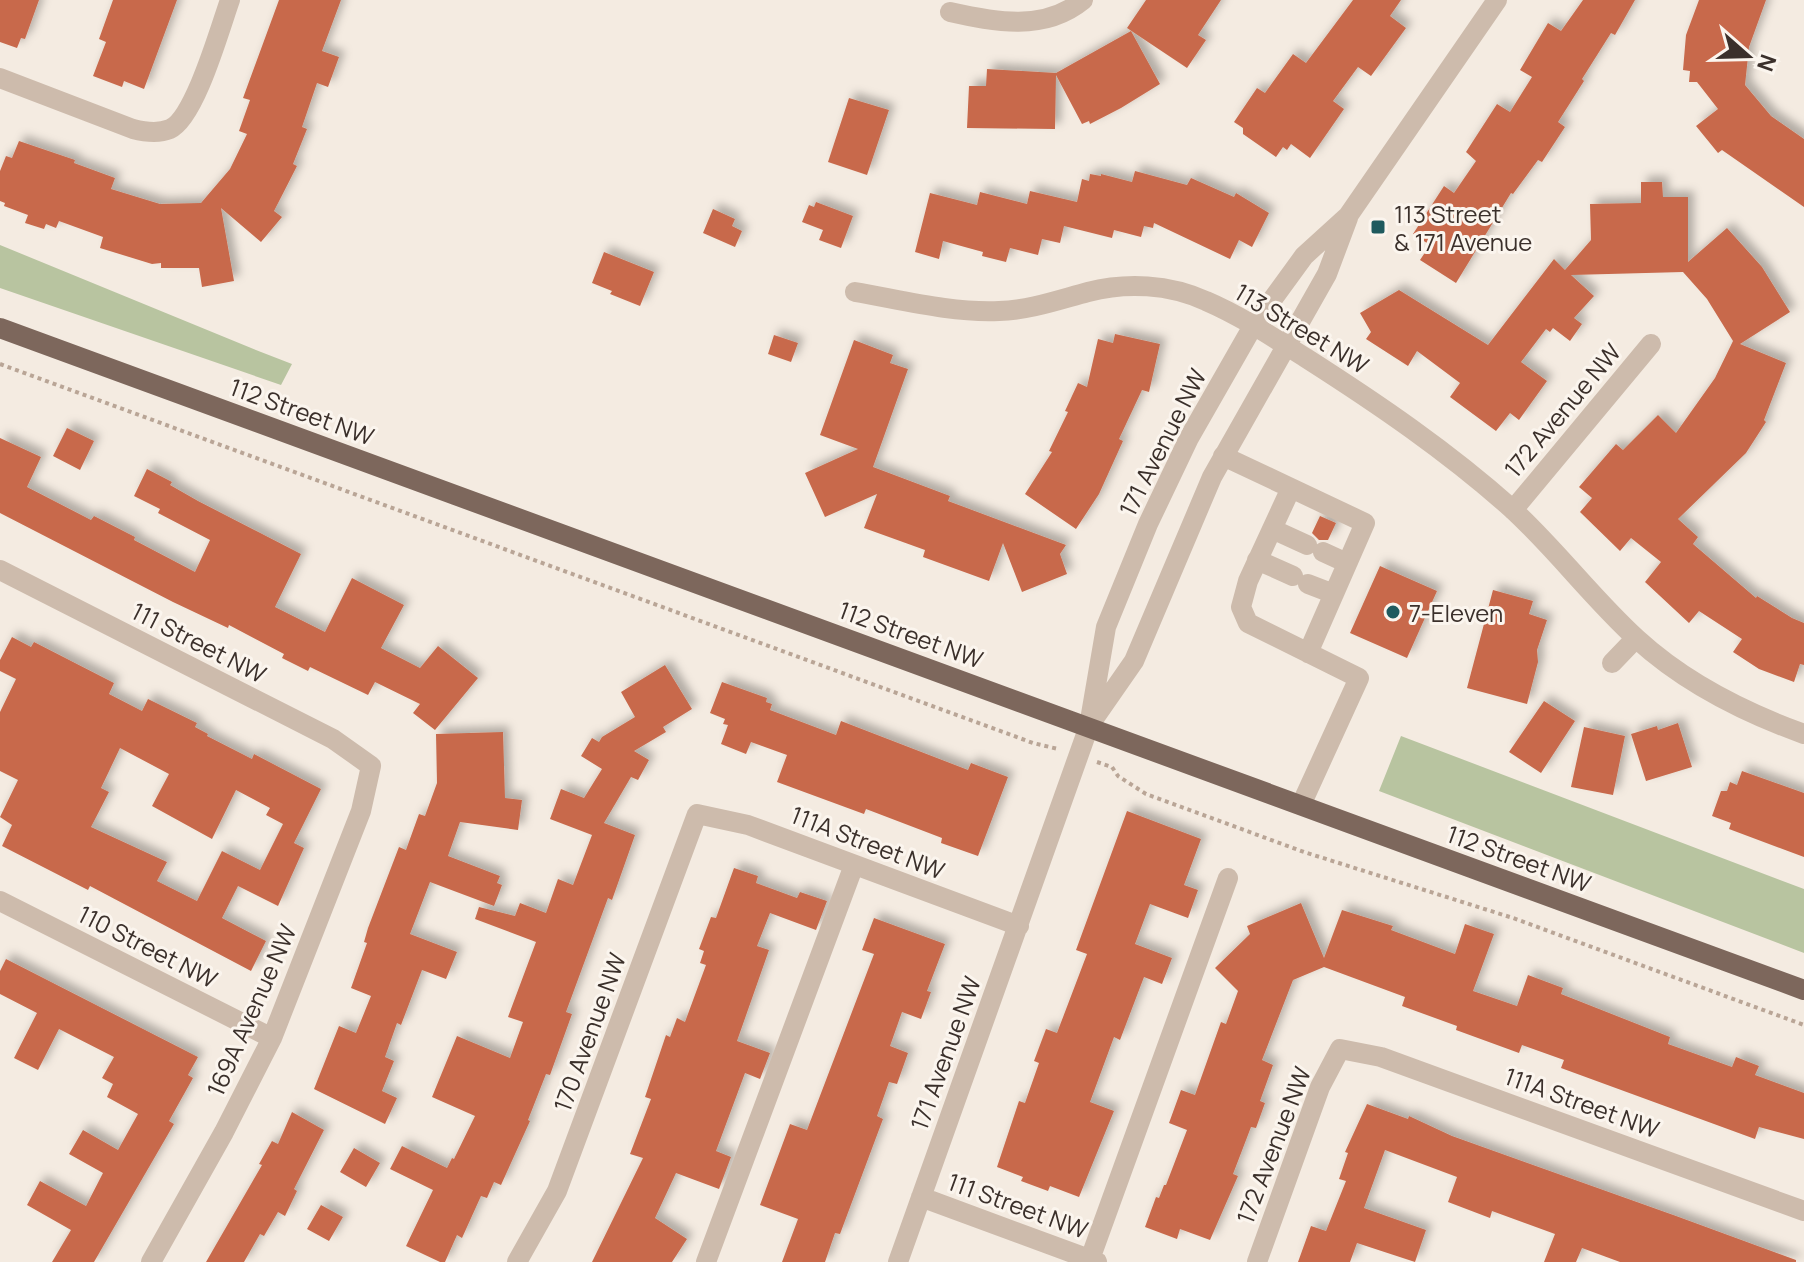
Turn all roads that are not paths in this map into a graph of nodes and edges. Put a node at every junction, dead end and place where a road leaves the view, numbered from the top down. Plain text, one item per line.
1 (230, 0) edge
2 (1083, 0) edge
3 (1497, 0) edge
4 (950, 12) dead end
5 (0, 78) edge
6 (1348, 216) junction
7 (855, 292) dead end
8 (1253, 326) junction
9 (0, 328) edge
10 (1651, 344) dead end
11 (1285, 345) junction
12 (1223, 456) junction
13 (1291, 488) junction
14 (1513, 510) junction
15 (1272, 529) junction
16 (1257, 560) junction
17 (1347, 563) junction
18 (0, 570) edge
19 (1334, 594) junction
20 (1636, 638) junction
21 (1308, 653) junction
22 (1612, 663) dead end
23 (1089, 726) junction
24 (1804, 734) edge
25 (371, 766) joint
26 (1301, 805) junction
27 (697, 814) joint
28 (854, 865) junction
29 (1228, 878) dead end
30 (0, 901) edge
31 (1019, 926) junction
32 (1804, 990) edge
33 (272, 1038) junction
34 (1340, 1049) joint
35 (921, 1197) junction
36 (1804, 1211) edge
37 (1092, 1261) edge
38 (151, 1262) edge
39 (517, 1262) edge
40 (706, 1262) edge
41 (898, 1262) edge
42 (1257, 1262) edge

1 - 5 street
2 - 4 street
3 - 6 street, 171 Avenue NW
6 - 8 street, 171 Avenue NW
6 - 11 street, 171 Avenue NW
7 - 8 street, 113 Street NW
8 - 11 street, 113 Street NW
8 - 23 street, 171 Avenue NW
9 - 23 main road, 112 Street NW
10 - 14 street, 172 Avenue NW
11 - 12 street, 171 Avenue NW
11 - 14 street, 113 Street NW
12 - 13 street
12 - 23 street, 171 Avenue NW
13 - 15 street
13 - 17 street
14 - 20 street, 113 Street NW
15 - 16 street
15 - 17 street
16 - 19 street
16 - 21 street
17 - 19 street
18 - 25 street, 111 Street NW
19 - 21 street
20 - 22 street
20 - 24 street, 113 Street NW
21 - 26 street
23 - 26 main road, 112 Street NW
23 - 31 street, 171 Avenue NW
25 - 33 street, 169A Avenue NW
26 - 32 main road, 112 Street NW
27 - 28 street, 111A Street NW
27 - 39 street, 170 Avenue NW
28 - 31 street, 111A Street NW
28 - 40 street
29 - 37 street
30 - 33 street, 110 Street NW
31 - 35 street, 171 Avenue NW
33 - 38 street, 169A Avenue NW
34 - 36 street, 111A Street NW
34 - 42 street, 172 Avenue NW
35 - 37 street, 111 Street NW
35 - 41 street, 171 Avenue NW

